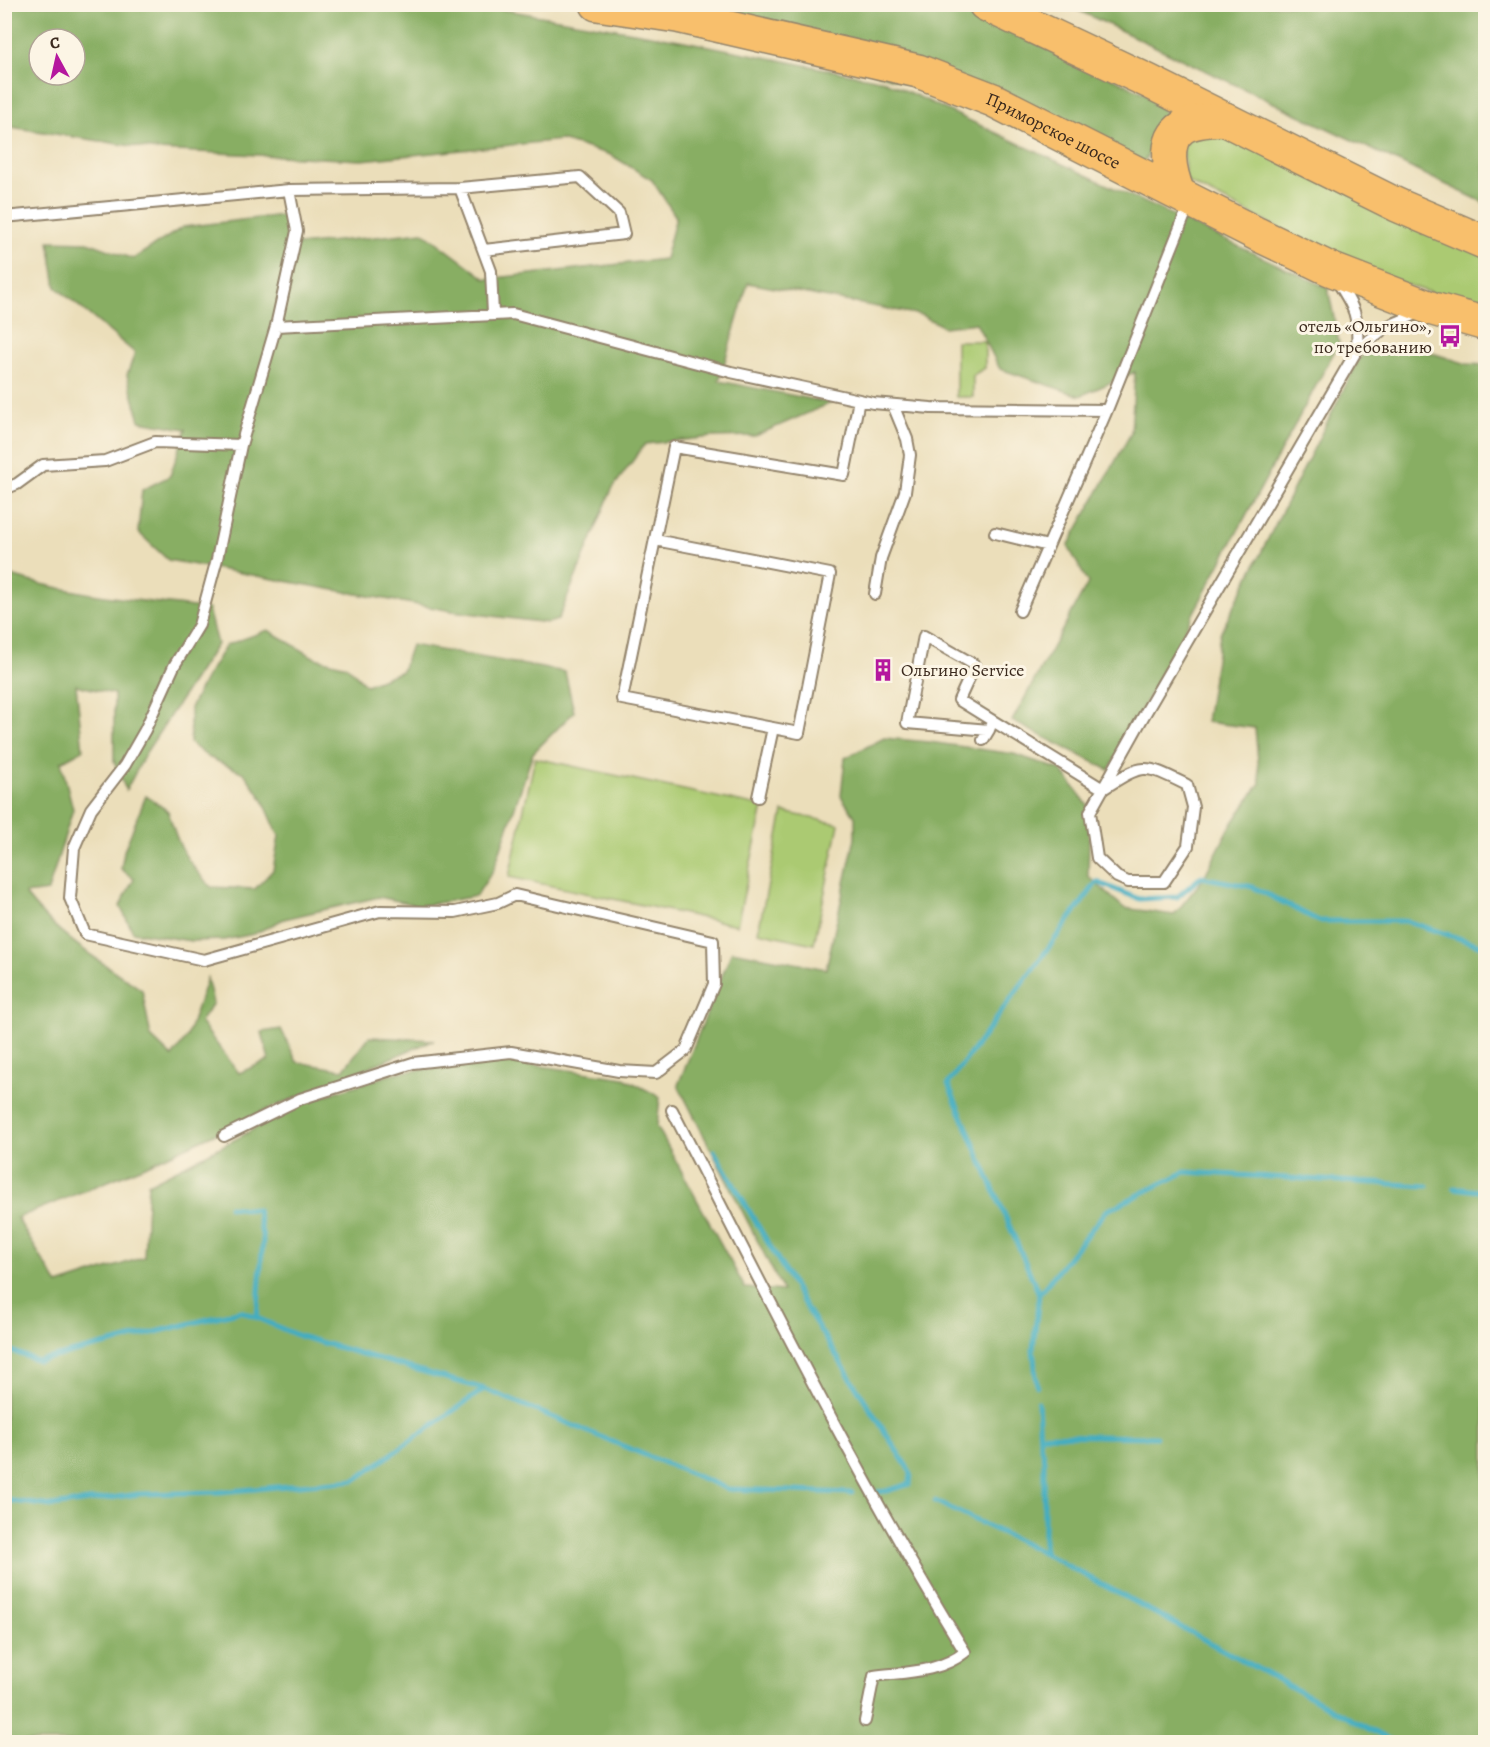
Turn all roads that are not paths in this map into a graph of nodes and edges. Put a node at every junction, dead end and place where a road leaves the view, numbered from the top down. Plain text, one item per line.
1 (597, 4) edge
2 (985, 4) edge
3 (1225, 119) junction
4 (460, 188) junction
5 (289, 190) junction
6 (1185, 197) junction
7 (4, 217) edge
8 (1485, 243) edge
9 (484, 250) junction
10 (1330, 269) junction
11 (1433, 309) junction
12 (493, 314) junction
13 (1485, 324) edge
14 (276, 326) junction
15 (1358, 350) junction
16 (859, 400) junction
17 (893, 405) junction
18 (1107, 410) junction
19 (241, 445) junction
20 (4, 489) edge
21 (995, 533) dead end
22 (655, 540) junction
23 (1048, 546) junction
24 (875, 594) dead end
25 (1020, 611) dead end
26 (990, 726) junction
27 (773, 728) junction
28 (983, 740) dead end
29 (1103, 789) junction
30 (758, 797) dead end
31 (672, 1110) dead end
32 (224, 1136) dead end
33 (865, 1721) dead end

1 - 6 main road, Приморское шоссе
2 - 3 main road
3 - 6 main road
3 - 8 main road
4 - 5 lane
4 - 9 lane
4 - 9 lane
5 - 7 lane
5 - 14 lane
6 - 10 main road, Приморское шоссе
6 - 18 lane
9 - 12 lane
10 - 11 main road, Приморское шоссе
10 - 15 lane
11 - 13 main road, Приморское шоссе
11 - 15 lane
12 - 14 lane
12 - 16 lane
14 - 19 lane
15 - 29 lane
16 - 17 lane
16 - 22 lane
17 - 18 lane
17 - 24 lane
18 - 23 lane
19 - 20 lane
19 - 32 lane
21 - 23 lane
22 - 27 lane
22 - 27 lane
23 - 25 lane
26 - 26 lane
26 - 28 lane
26 - 29 lane
27 - 30 lane
29 - 29 lane
31 - 33 lane

